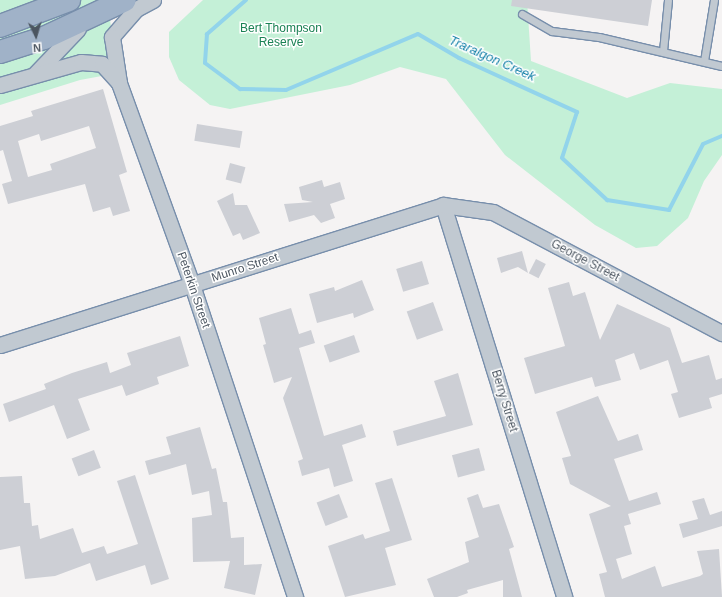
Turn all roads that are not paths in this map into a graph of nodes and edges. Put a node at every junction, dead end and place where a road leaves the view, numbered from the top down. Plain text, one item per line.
1 (125, 0) edge
2 (153, 0) edge
3 (668, 0) edge
4 (714, 0) edge
5 (53, 2) edge
6 (97, 6) edge
7 (522, 14) dead end
8 (0, 26) edge
9 (0, 37) edge
10 (48, 46) junction
11 (663, 51) junction
12 (0, 52) edge
13 (704, 61) junction
14 (722, 66) edge
15 (35, 74) junction
16 (119, 83) junction
17 (0, 85) edge
18 (443, 206) junction
19 (192, 285) junction
20 (722, 334) edge
21 (0, 345) edge
22 (296, 597) edge
23 (564, 597) edge

1 - 6 highway
2 - 16 street, Peterkin Street
3 - 11 lane
4 - 13 lane
5 - 8 highway
6 - 10 highway
7 - 11 lane
9 - 10 highway
10 - 12 highway
10 - 15 street
11 - 13 lane
13 - 14 lane
15 - 16 street
15 - 17 street
16 - 19 street, Peterkin Street
18 - 19 street, Munro Street
18 - 20 street, George Street
18 - 23 street, Berry Street
19 - 21 street, Munro Street
19 - 22 street, Peterkin Street

